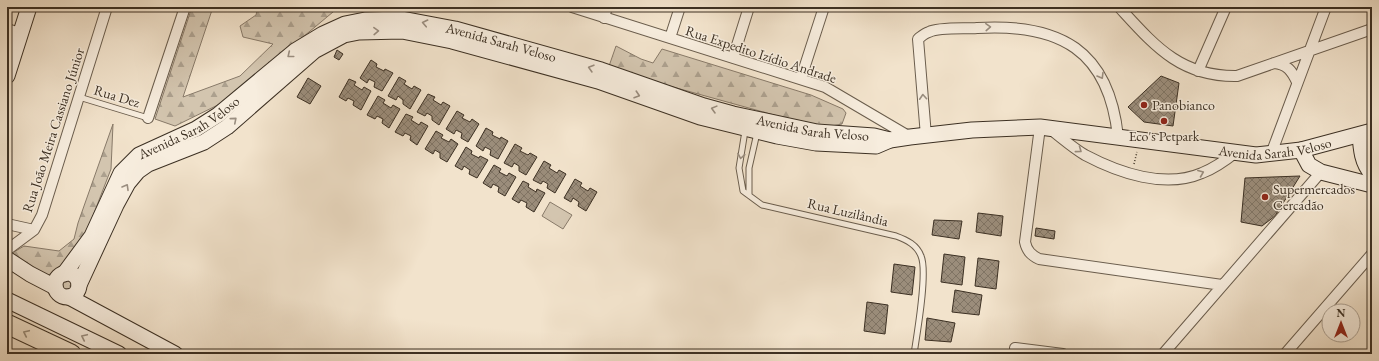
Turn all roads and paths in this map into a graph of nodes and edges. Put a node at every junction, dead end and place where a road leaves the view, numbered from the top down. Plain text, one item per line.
1 (29, 7) edge
2 (107, 7) edge
3 (185, 7) edge
4 (572, 7) edge
5 (607, 7) edge
6 (680, 7) edge
7 (749, 7) edge
8 (824, 7) edge
9 (1119, 7) edge
10 (1226, 7) edge
11 (1326, 7) edge
12 (604, 18) junction
13 (1372, 29) edge
14 (13, 31) edge
15 (670, 38) junction
16 (1308, 52) junction
17 (732, 58) junction
18 (1274, 63) junction
19 (1198, 71) junction
20 (7, 76) edge
21 (801, 78) junction
22 (1297, 82) junction
23 (79, 97) junction
24 (148, 118) joint
25 (753, 124) junction
26 (1043, 127) junction
27 (1366, 133) edge
28 (926, 136) junction
29 (910, 137) junction
30 (1118, 137) junction
31 (1301, 150) junction
32 (1137, 151) dead end
33 (1236, 152) junction
34 (1271, 154) junction
35 (1136, 159) dead end
36 (1368, 168) edge
37 (1326, 174) junction
38 (1372, 185) edge
39 (749, 195) junction
40 (7, 224) edge
41 (34, 230) junction
42 (7, 250) edge
43 (1372, 254) edge
44 (7, 259) edge
45 (64, 274) junction
46 (1222, 285) junction
47 (55, 287) junction
48 (74, 291) junction
49 (7, 300) edge
50 (7, 324) edge
51 (1014, 348) dead end
52 (71, 354) edge
53 (119, 354) edge
54 (175, 354) edge
55 (914, 354) edge
56 (1063, 354) edge
57 (1163, 354) edge
58 (1285, 354) edge

1 - 14 main road
2 - 23 street, Rua João Meira Cassiano Júnior
3 - 24 street
4 - 12 street, Rua Expedito Izídio Andrade
5 - 12 street
6 - 15 street
7 - 17 street
8 - 21 street
9 - 19 street
10 - 19 street
11 - 16 street
12 - 15 street, Rua Expedito Izídio Andrade
13 - 16 street
14 - 20 main road
15 - 17 street, Rua Expedito Izídio Andrade
16 - 18 street
16 - 22 street
17 - 21 street, Rua Expedito Izídio Andrade
18 - 19 street
18 - 22 street
21 - 29 street, Rua Expedito Izídio Andrade
22 - 34 street
23 - 24 lane, Rua Dez
23 - 41 street, Rua João Meira Cassiano Júnior
25 - 29 main road, Avenida Sarah Veloso
25 - 39 lane
25 -> 39 lane
25 -> 45 main road, Avenida Sarah Veloso
48 -> 25 main road, Avenida Sarah Veloso
26 - 28 main road, Avenida Sarah Veloso
26 - 30 main road, Avenida Sarah Veloso
26 -> 33 street
26 - 46 street
27 - 31 main road, Avenida Sarah Veloso
27 - 36 main road
28 - 29 main road, Avenida Sarah Veloso
28 -> 30 street
30 - 33 main road, Avenida Sarah Veloso
31 - 34 main road, Avenida Sarah Veloso
31 - 37 main road
32 - 35 path
33 - 34 main road, Avenida Sarah Veloso
36 - 37 main road
37 - 38 main road
37 - 46 street
39 - 55 lane, Rua Luzilândia
40 - 41 street
41 - 42 street, Rua João Meira Cassiano Júnior
43 - 58 street
44 - 47 main road
45 - 47 main road
45 - 48 main road
46 - 57 street
47 - 48 main road
48 - 54 main road
53 -> 49 main road
52 -> 50 highway
51 - 56 street

